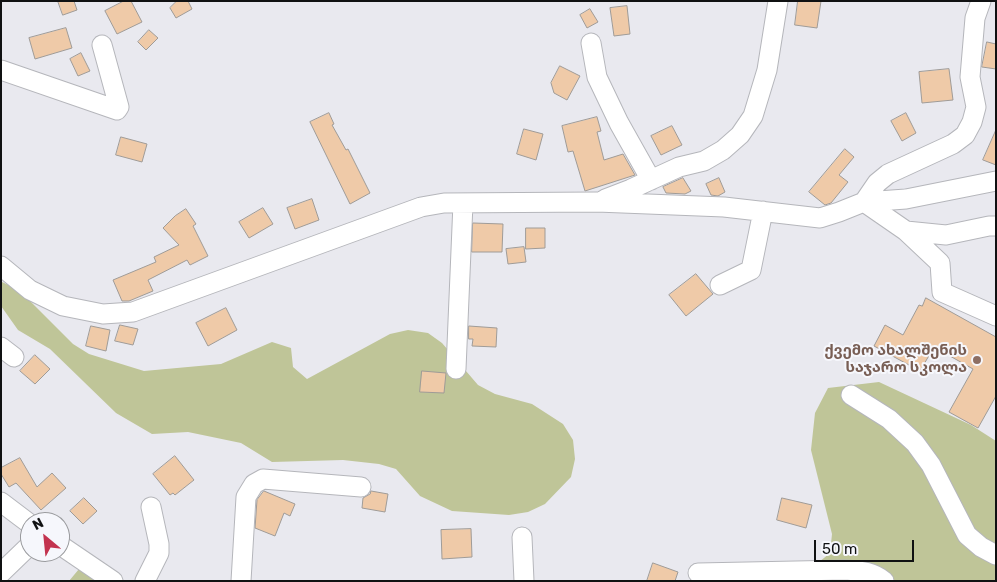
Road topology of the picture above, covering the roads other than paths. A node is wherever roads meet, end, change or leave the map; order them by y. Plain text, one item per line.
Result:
1 (778, 1) edge
2 (981, 1) edge
3 (591, 43) dead end
4 (102, 45) dead end
5 (1, 70) edge
6 (651, 180) junction
7 (996, 182) edge
8 (597, 202) junction
9 (864, 202) junction
10 (463, 203) junction
11 (762, 211) junction
12 (996, 226) edge
13 (906, 231) junction
14 (1, 266) edge
15 (720, 285) dead end
16 (996, 316) edge
17 (456, 369) dead end
18 (851, 395) dead end
19 (361, 487) dead end
20 (1, 502) edge
21 (151, 507) dead end
22 (20, 516) edge
23 (522, 537) dead end
24 (70, 552) edge
25 (20, 555) edge
26 (996, 555) edge
27 (1, 573) edge
28 (698, 573) dead end
29 (113, 581) edge
30 (145, 581) edge
31 (241, 581) edge
32 (524, 581) edge
33 (884, 581) edge

1 - 6 street
2 - 9 street
3 - 6 street
4 - 5 street
6 - 8 street
7 - 9 street
8 - 10 street
8 - 11 street
9 - 11 street
9 - 13 street
10 - 14 street
10 - 17 street
11 - 15 street
12 - 13 street
13 - 16 street
18 - 26 street
19 - 31 street
20 - 22 street
21 - 30 street
23 - 32 street
24 - 29 street
25 - 27 street
28 - 33 street

